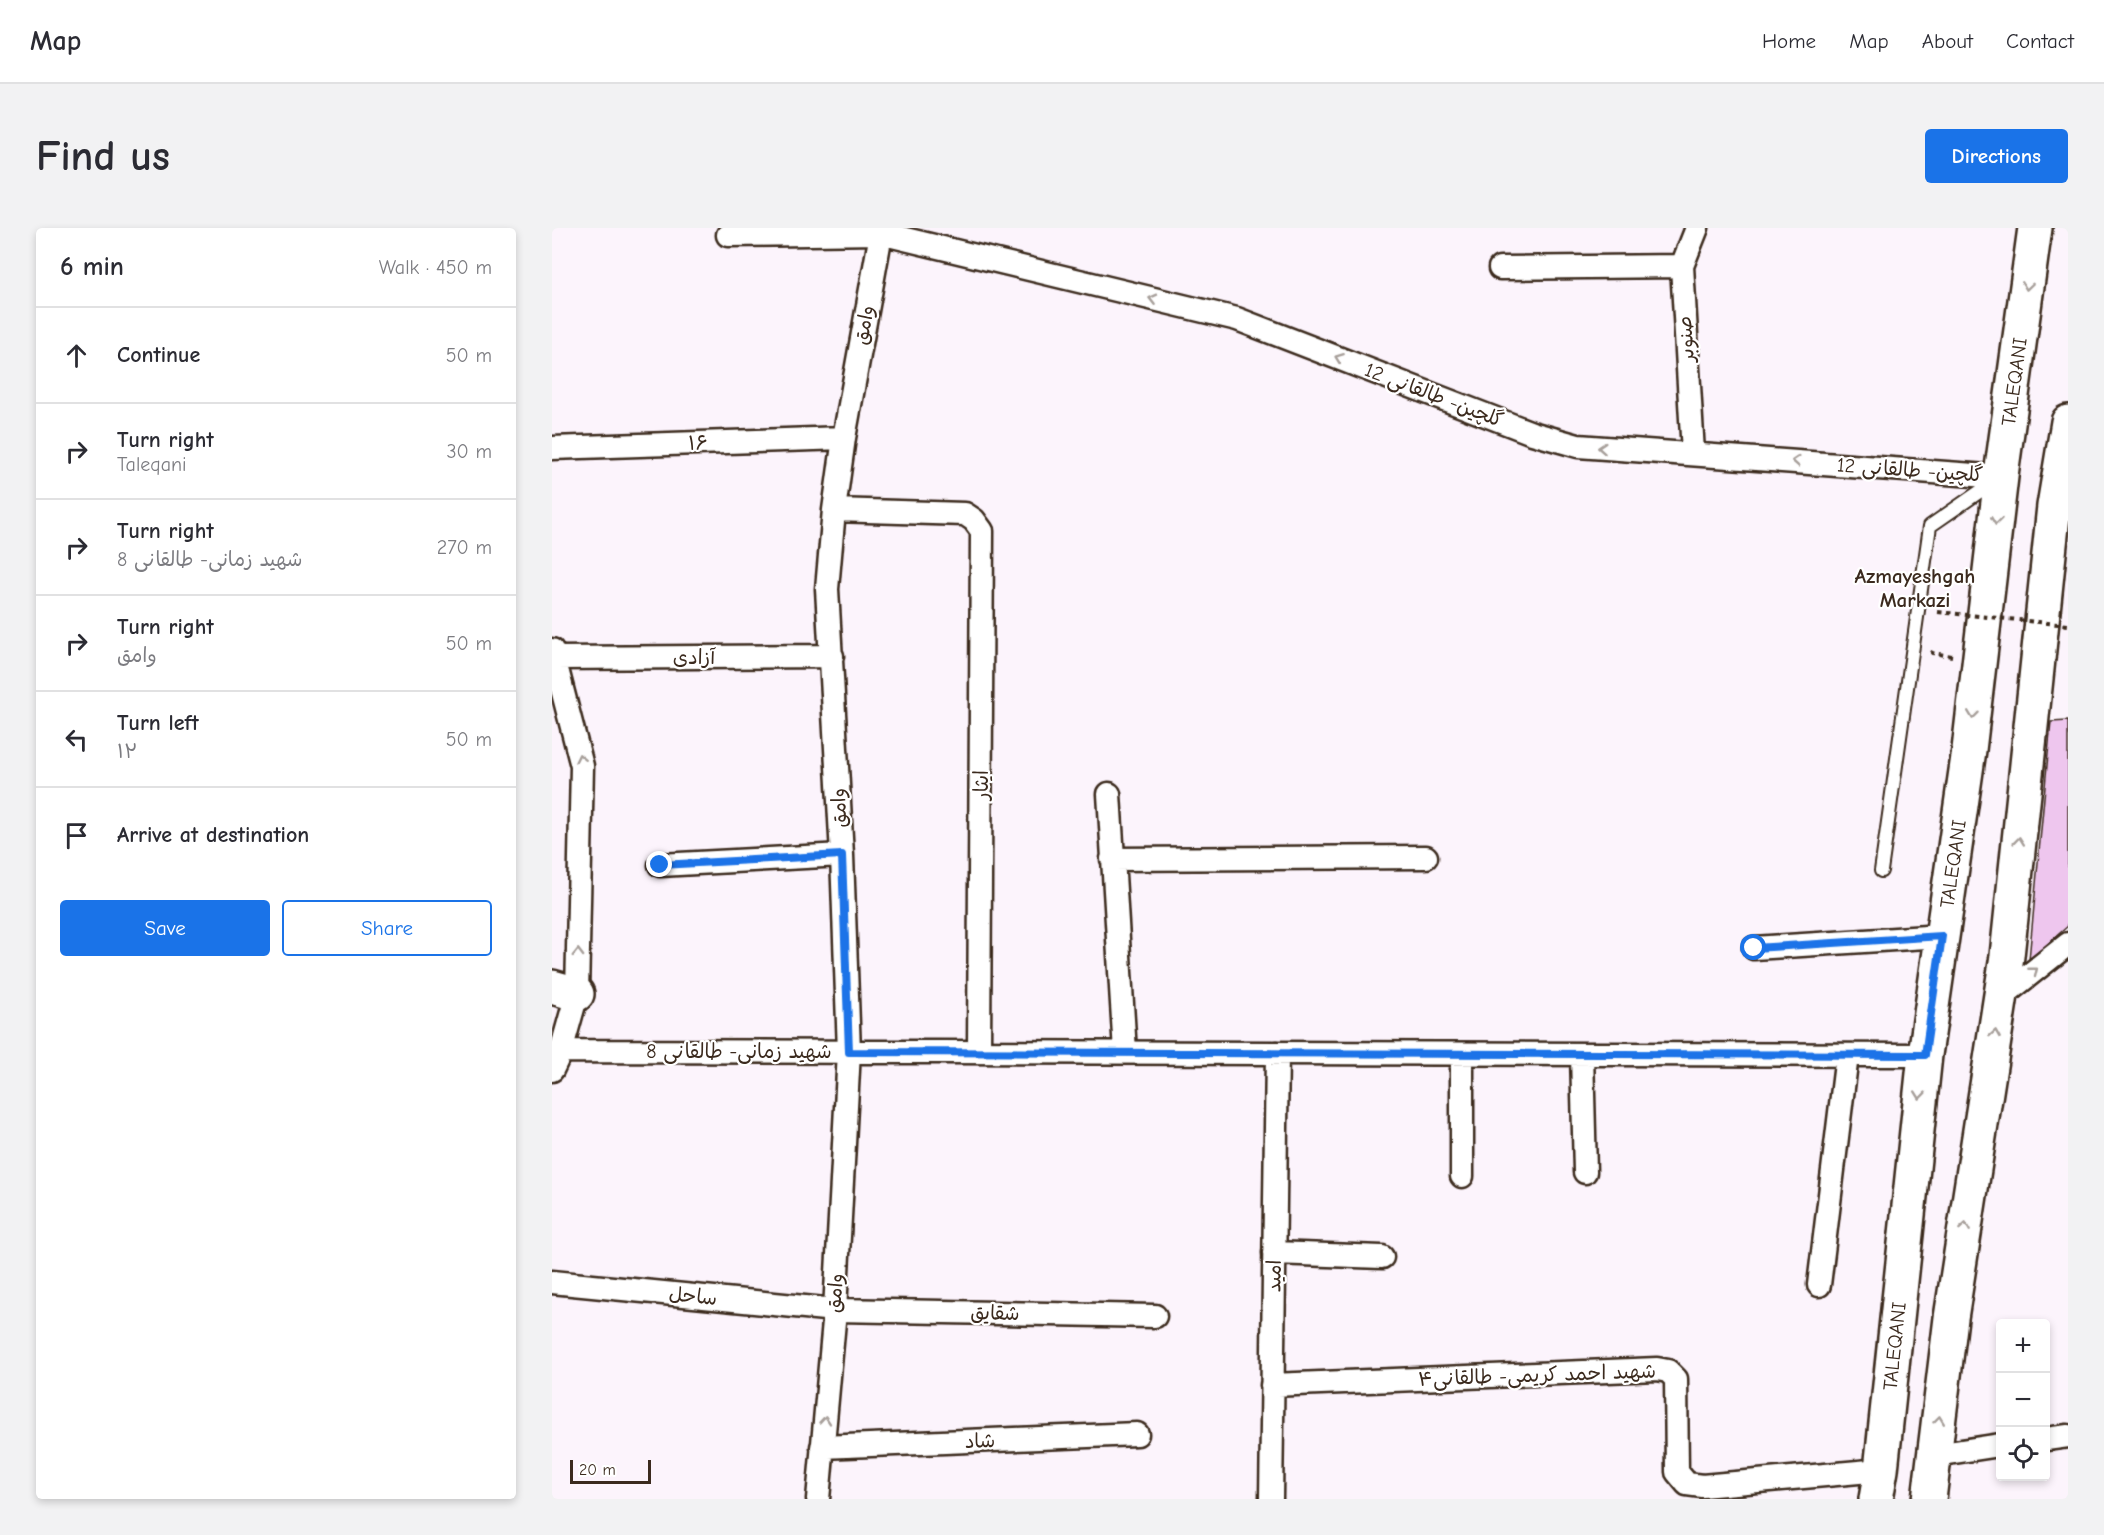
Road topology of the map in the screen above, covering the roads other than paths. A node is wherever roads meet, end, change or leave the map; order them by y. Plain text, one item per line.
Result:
1 (1697, 228) edge
2 (2035, 228) edge
3 (881, 231) edge
4 (728, 235) dead end
5 (1682, 266) junction
6 (1500, 268) dead end
7 (2068, 422) edge
8 (844, 438) junction
9 (552, 448) edge
10 (1693, 453) junction
11 (2001, 477) junction
12 (2061, 506) edge
13 (834, 510) junction
14 (554, 654) edge
15 (832, 656) junction
16 (1109, 794) dead end
17 (842, 855) junction
18 (1426, 857) dead end
19 (1112, 859) junction
20 (660, 865) dead end
21 (1881, 871) dead end
22 (1942, 936) junction
23 (2068, 944) edge
24 (1754, 948) dead end
25 (564, 991) edge
26 (2001, 998) junction
27 (849, 1052) junction
28 (979, 1052) junction
29 (1125, 1053) junction
30 (1277, 1053) junction
31 (1462, 1054) junction
32 (1582, 1054) junction
33 (1847, 1055) junction
34 (1925, 1055) junction
35 (556, 1061) edge
36 (1585, 1172) dead end
37 (1462, 1176) dead end
38 (1274, 1253) junction
39 (1382, 1257) dead end
40 (552, 1282) edge
41 (1819, 1285) dead end
42 (835, 1310) junction
43 (1155, 1316) dead end
44 (1272, 1385) junction
45 (1137, 1434) dead end
46 (2068, 1436) edge
47 (2050, 1438) edge
48 (1996, 1446) edge
49 (822, 1447) junction
50 (1935, 1455) junction
51 (1878, 1484) edge
52 (818, 1499) edge
53 (1271, 1499) edge
54 (1929, 1499) edge

1 - 5 street, صنوبر
2 -> 11 main road, TALEQANI
3 - 4 street, گلچین- طالقانی 12
3 - 8 street, وامق
10 -> 3 street, گلچین- طالقانی 12
5 - 6 street
5 - 10 street, صنوبر
7 - 12 main road
8 - 9 street, ۱۶
8 - 13 street, وامق
11 -> 10 street, گلچین- طالقانی 12
11 - 21 lane
11 -> 22 main road, TALEQANI
26 -> 12 main road
13 - 15 street, وامق
13 - 28 street, ایثار
14 - 15 street, آزادی
25 -> 14 street
15 - 17 street, وامق
16 - 19 street
17 - 20 street
17 - 27 street, وامق
18 - 19 street
19 - 29 street
22 - 24 street
22 - 34 main road, TALEQANI
26 -> 23 street
25 - 35 street
50 -> 26 main road
27 - 28 street, شهید زمانی- طالقانی 8
27 - 35 street, شهید زمانی- طالقانی 8
27 - 42 street, وامق
28 - 29 street, شهید زمانی- طالقانی 8
29 - 30 street, شهید زمانی- طالقانی 8
30 - 31 street, شهید زمانی- طالقانی 8
30 - 38 street, امید
31 - 32 street, شهید زمانی- طالقانی 8
31 - 37 street
32 - 33 street, شهید زمانی- طالقانی 8
32 - 36 street
33 - 34 street, شهید زمانی- طالقانی 8
33 - 41 street
34 -> 51 main road, TALEQANI
38 - 39 street
38 - 44 street, امید
40 - 42 street, ساحل
42 - 43 street, شقایق
49 -> 42 street, وامق
44 - 51 street, شهید احمد کریمی- طالقانی۴
44 - 53 street, امید
45 - 49 street, شاد
46 - 47 street
48 - 50 street
49 - 52 street, وامق
50 - 54 main road

